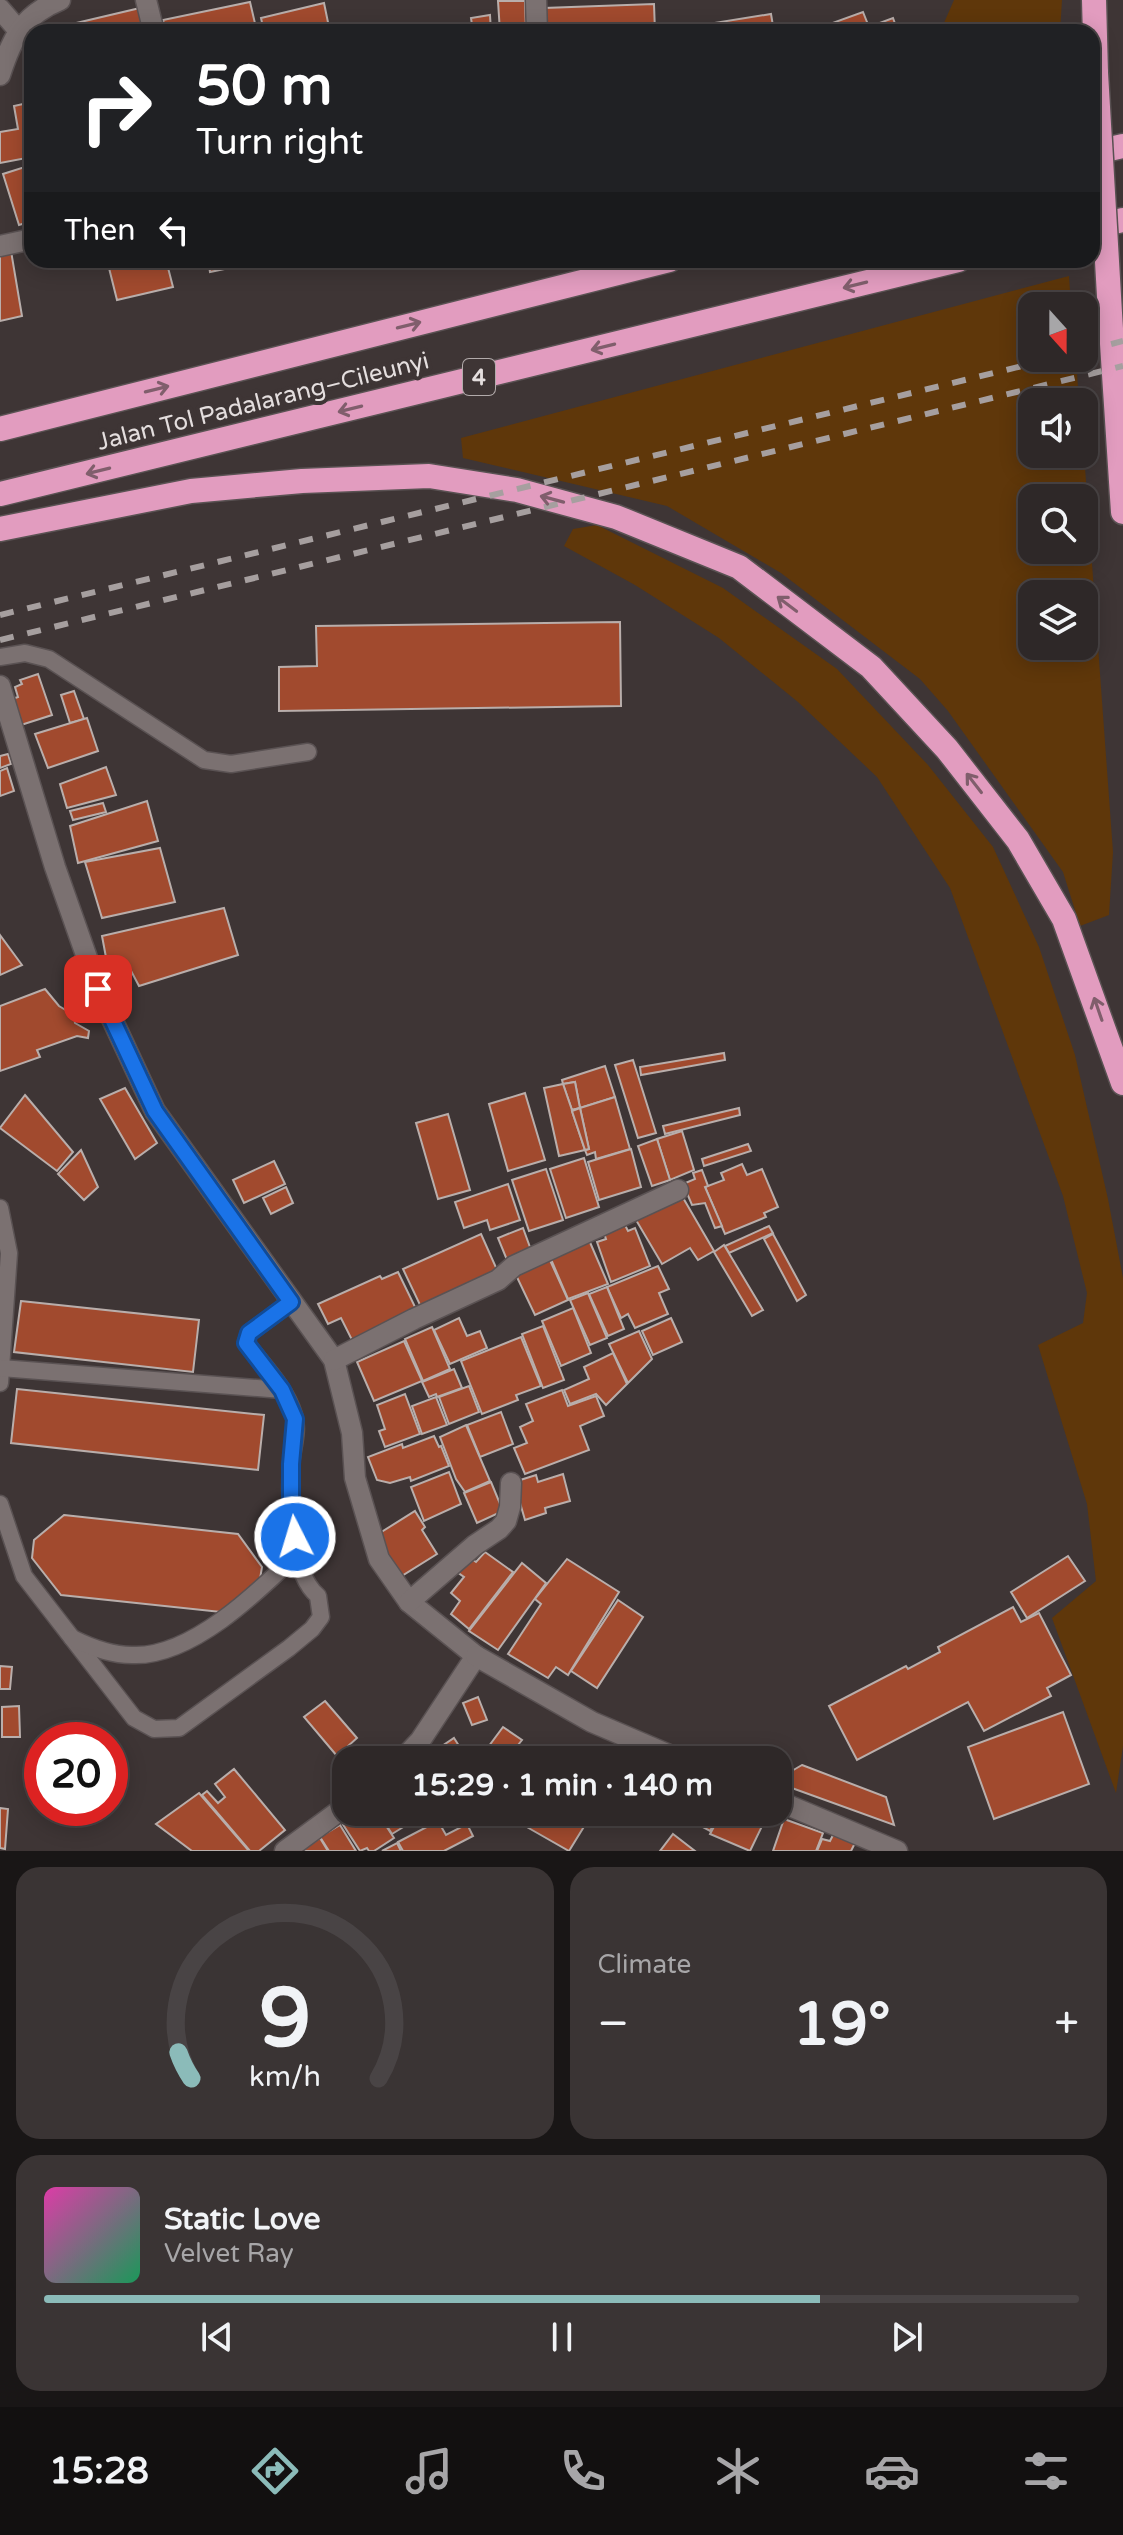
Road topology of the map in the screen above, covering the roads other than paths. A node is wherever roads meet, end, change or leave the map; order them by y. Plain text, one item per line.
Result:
1 (60, 0) edge
2 (146, 0) edge
3 (536, 0) edge
4 (1094, 0) edge
5 (0, 9) edge
6 (25, 24) edge
7 (152, 24) edge
8 (537, 24) edge
9 (1095, 24) edge
10 (24, 26) edge
11 (19, 31) junction
12 (0, 75) edge
13 (1100, 142) edge
14 (1123, 146) edge
15 (1100, 151) edge
16 (1123, 220) edge
17 (1100, 225) edge
18 (24, 241) edge
19 (0, 246) edge
20 (637, 268) edge
21 (925, 268) edge
22 (0, 429) edge
23 (0, 494) edge
24 (1123, 512) edge
25 (0, 529) edge
26 (0, 657) edge
27 (0, 686) edge
28 (308, 752) dead end
29 (1123, 1083) edge
30 (678, 1190) dead end
31 (0, 1208) edge
32 (291, 1302) junction
33 (334, 1360) junction
34 (1, 1368) edge
35 (0, 1383) edge
36 (282, 1390) junction
37 (511, 1483) dead end
38 (0, 1504) edge
39 (298, 1553) junction
40 (409, 1602) junction
41 (69, 1637) junction
42 (476, 1656) junction
43 (415, 1746) edge
44 (648, 1746) edge
45 (792, 1807) edge
46 (332, 1816) edge
47 (285, 1851) edge
48 (897, 1851) edge

1 - 6 street
2 - 7 street
3 - 8 street
4 - 9 highway, bridge
5 - 11 street
10 - 11 street
11 - 12 street
13 - 24 highway, bridge
14 - 15 highway
16 - 17 highway
18 - 19 street
22 -> 20 highway, Jalan Tol Padalarang–Cileunyi
21 -> 23 highway, Jalan Tol Padalarang–Cileunyi / 4
29 -> 25 highway
26 - 28 lane
27 - 32 street
30 - 33 street
31 - 34 lane
32 - 33 street
32 - 36 lane
33 - 40 street
34 - 35 lane
34 - 36 lane
36 - 39 lane
37 - 40 street
38 - 41 lane
39 - 41 lane
39 - 41 lane
40 - 42 street
42 - 43 street
42 - 44 street
45 - 48 street
46 - 47 street

